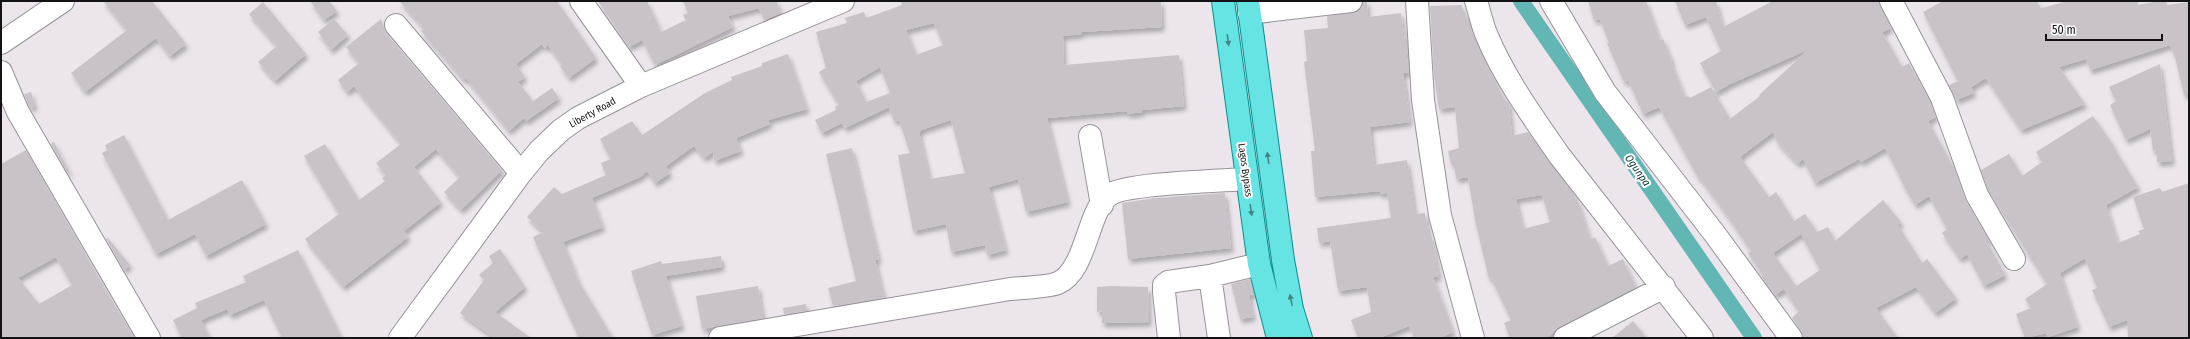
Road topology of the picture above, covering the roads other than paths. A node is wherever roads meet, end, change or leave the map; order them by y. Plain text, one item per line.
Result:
1 (63, 1) edge
2 (581, 1) edge
3 (844, 1) edge
4 (1223, 1) edge
5 (1351, 1) edge
6 (1417, 1) edge
7 (1476, 1) edge
8 (1551, 1) edge
9 (1891, 1) edge
10 (1248, 7) edge
11 (396, 25) dead end
12 (1, 43) edge
13 (1, 72) edge
14 (641, 86) junction
15 (1090, 136) dead end
16 (521, 173) junction
17 (1247, 179) junction
18 (1102, 205) junction
19 (2014, 259) dead end
20 (1259, 264) junction
21 (1210, 276) junction
22 (1664, 288) junction
23 (149, 338) edge
24 (400, 338) edge
25 (720, 338) edge
26 (1168, 338) edge
27 (1219, 338) edge
28 (1278, 338) edge
29 (1301, 338) edge
30 (1474, 338) edge
31 (1565, 338) edge
32 (1702, 338) edge
33 (1791, 338) edge

1 - 12 street
2 - 14 street
3 - 14 street, Liberty Road
4 -> 17 main road, Lagos Bypass
5 - 10 street
6 - 30 street
7 - 22 street
8 - 33 street
9 - 19 street
29 -> 10 main road
11 - 16 street
13 - 23 street
14 - 16 street, Liberty Road
15 - 18 street
16 - 24 street, Liberty Road
17 - 18 street
17 -> 20 main road, Lagos Bypass
18 - 25 street
20 - 21 street
20 - 28 main road, Lagos Bypass
21 - 26 street
21 - 27 street
22 - 31 street
22 - 32 street

